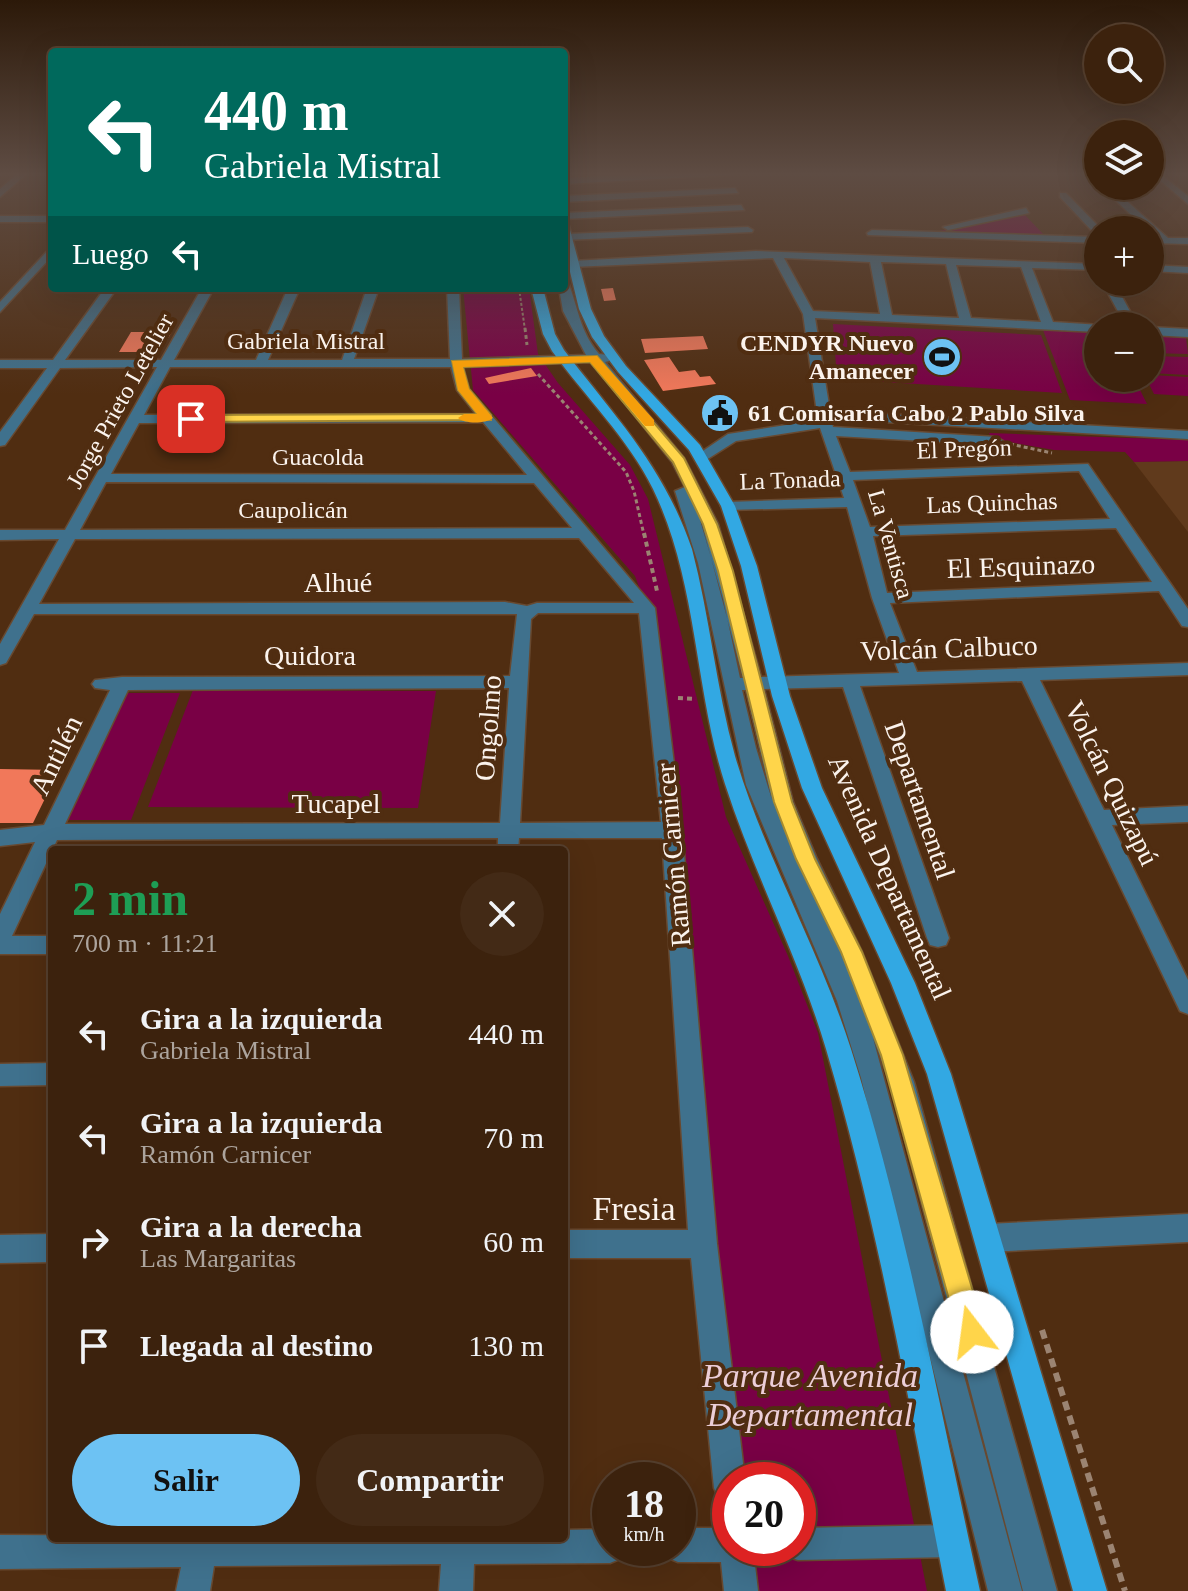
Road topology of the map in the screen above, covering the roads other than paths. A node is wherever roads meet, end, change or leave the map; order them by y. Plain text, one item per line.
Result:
1 (753, 246) edge
2 (48, 254) edge
3 (756, 254) junction
4 (777, 255) junction
5 (875, 259) junction
6 (950, 261) junction
7 (1025, 264) junction
8 (1084, 266) edge
9 (1164, 270) edge
10 (1186, 273) edge
11 (568, 274) edge
12 (108, 292) edge
13 (206, 292) edge
14 (292, 292) edge
15 (372, 292) edge
16 (453, 292) edge
17 (538, 292) edge
18 (554, 292) edge
19 (0, 309) edge
20 (809, 314) junction
21 (887, 318) junction
22 (966, 322) junction
23 (1049, 326) junction
24 (1084, 327) edge
25 (1164, 332) edge
26 (1188, 333) edge
27 (588, 359) junction
28 (347, 363) junction
29 (456, 363) junction
30 (0, 364) edge
31 (56, 364) junction
32 (164, 364) junction
33 (260, 364) junction
34 (487, 418) junction
35 (132, 419) junction
36 (827, 423) junction
37 (1188, 435) edge
38 (996, 441) road end
39 (0, 442) edge
40 (701, 457) junction
41 (846, 476) junction
42 (100, 478) junction
43 (537, 479) junction
44 (854, 502) junction
45 (728, 506) junction
46 (1121, 523) junction
47 (864, 532) junction
48 (586, 533) junction
49 (0, 535) edge
50 (71, 535) junction
51 (1164, 586) junction
52 (880, 598) junction
53 (647, 608) junction
54 (29, 609) junction
55 (528, 611) junction
56 (1188, 622) edge
57 (0, 659) edge
58 (1188, 669) edge
59 (1028, 674) junction
60 (910, 677) junction
61 (849, 679) junction
62 (519, 682) junction
63 (778, 682) junction
64 (111, 684) joint
65 (732, 685) junction
66 (1188, 814) edge
67 (1098, 818) junction
68 (672, 830) junction
69 (50, 832) junction
70 (0, 838) edge
71 (509, 840) edge
72 (0, 937) edge
73 (938, 938) dead end
74 (0, 945) edge
75 (48, 945) edge
76 (1181, 975) edge
77 (1188, 1004) edge
78 (48, 1074) edge
79 (0, 1075) edge
80 (1188, 1228) edge
81 (988, 1238) junction
82 (568, 1244) edge
83 (703, 1244) junction
84 (48, 1248) edge
85 (0, 1249) edge
86 (727, 1462) edge
87 (952, 1541) junction
88 (816, 1544) edge
89 (592, 1546) edge
90 (458, 1547) junction
91 (201, 1550) junction
92 (0, 1552) edge
93 (738, 1566) edge
94 (193, 1591) edge
95 (456, 1591) edge
96 (741, 1591) edge
97 (963, 1591) edge
98 (1005, 1591) edge
99 (1040, 1591) edge
100 (1090, 1591) edge

1 - 3 street
2 - 19 street
3 - 4 street
3 - 11 street
4 - 5 street
4 - 20 street, La Ventisca
5 - 6 street
5 - 21 street
6 - 7 street
6 - 22 street
7 - 8 street
7 - 23 street
9 - 10 street
11 - 27 street
12 - 31 street
13 - 32 street, Jorge Prieto Letelier
14 - 33 street
15 - 28 street
16 - 29 street
17 - 27 main road, Avenida Departamental
18 - 27 street
20 - 21 street
20 - 36 street, La Ventisca
21 - 22 street
22 - 23 street
23 - 24 street
25 - 26 street
27 - 29 street, Gabriela Mistral
27 - 40 main road, Avenida Departamental
27 - 65 main road, Avenida Departamental
27 - 65 street
28 - 29 street, Gabriela Mistral
28 - 33 street, Gabriela Mistral
29 - 34 street
30 - 31 street, Gabriela Mistral
31 - 32 street, Gabriela Mistral
31 - 39 street
32 - 33 street, Gabriela Mistral
32 - 35 street, Jorge Prieto Letelier
34 - 35 street
34 - 43 street
35 - 42 street, Jorge Prieto Letelier
36 - 37 street
36 - 38 street
36 - 40 street
36 - 41 street, La Ventisca
40 - 45 main road, Avenida Departamental
41 - 44 street, La Ventisca
41 - 46 street, El Pregón
42 - 43 street, Guacolda
42 - 50 street, Jorge Prieto Letelier
43 - 48 street
44 - 45 street, La Tonada
44 - 47 street, La Ventisca
45 - 63 main road, Avenida Departamental
46 - 47 street, Las Quinchas
46 - 51 street
47 - 52 street, La Ventisca
48 - 50 street, Caupolicán
48 - 53 street
49 - 50 street, Caupolicán
50 - 54 street, Jorge Prieto Letelier
51 - 52 street, El Esquinazo
51 - 56 street
52 - 60 street, La Ventisca
53 - 55 street, Alhué
53 - 68 street, Ramón Carnicer
54 - 55 street, Alhué
54 - 57 street, Jorge Prieto Letelier
55 - 62 street, Ongolmo
58 - 59 street, Volcán Calbuco
59 - 60 street, Volcán Calbuco
59 - 67 street, Volcán Quizapú
60 - 61 street, Volcán Calbuco
61 - 63 street, Volcán Calbuco
61 - 73 street, Departamental
62 - 64 street, Quidora
62 - 71 street, Ongolmo
63 - 65 street, Volcán Calbuco
63 - 81 main road, Avenida Departamental
64 - 69 street, Antilén
65 - 87 main road, Avenida Departamental
65 - 98 street
65 - 99 street
66 - 67 street
67 - 76 street, Volcán Quizapú
68 - 71 street, Tucapel
68 - 83 street, Ramón Carnicer
69 - 70 street, Tucapel
69 - 71 street, Tucapel
69 - 72 street, Antilén
74 - 75 street
76 - 77 street, Volcán Quizapú
78 - 79 street
80 - 81 street
81 - 100 main road, Avenida Departamental
82 - 83 street, Fresia
83 - 86 street, Ramón Carnicer
84 - 85 street
87 - 88 street
87 - 97 main road, Avenida Departamental
89 - 90 street
90 - 91 street
90 - 95 street
91 - 92 street
91 - 94 street
93 - 96 street

